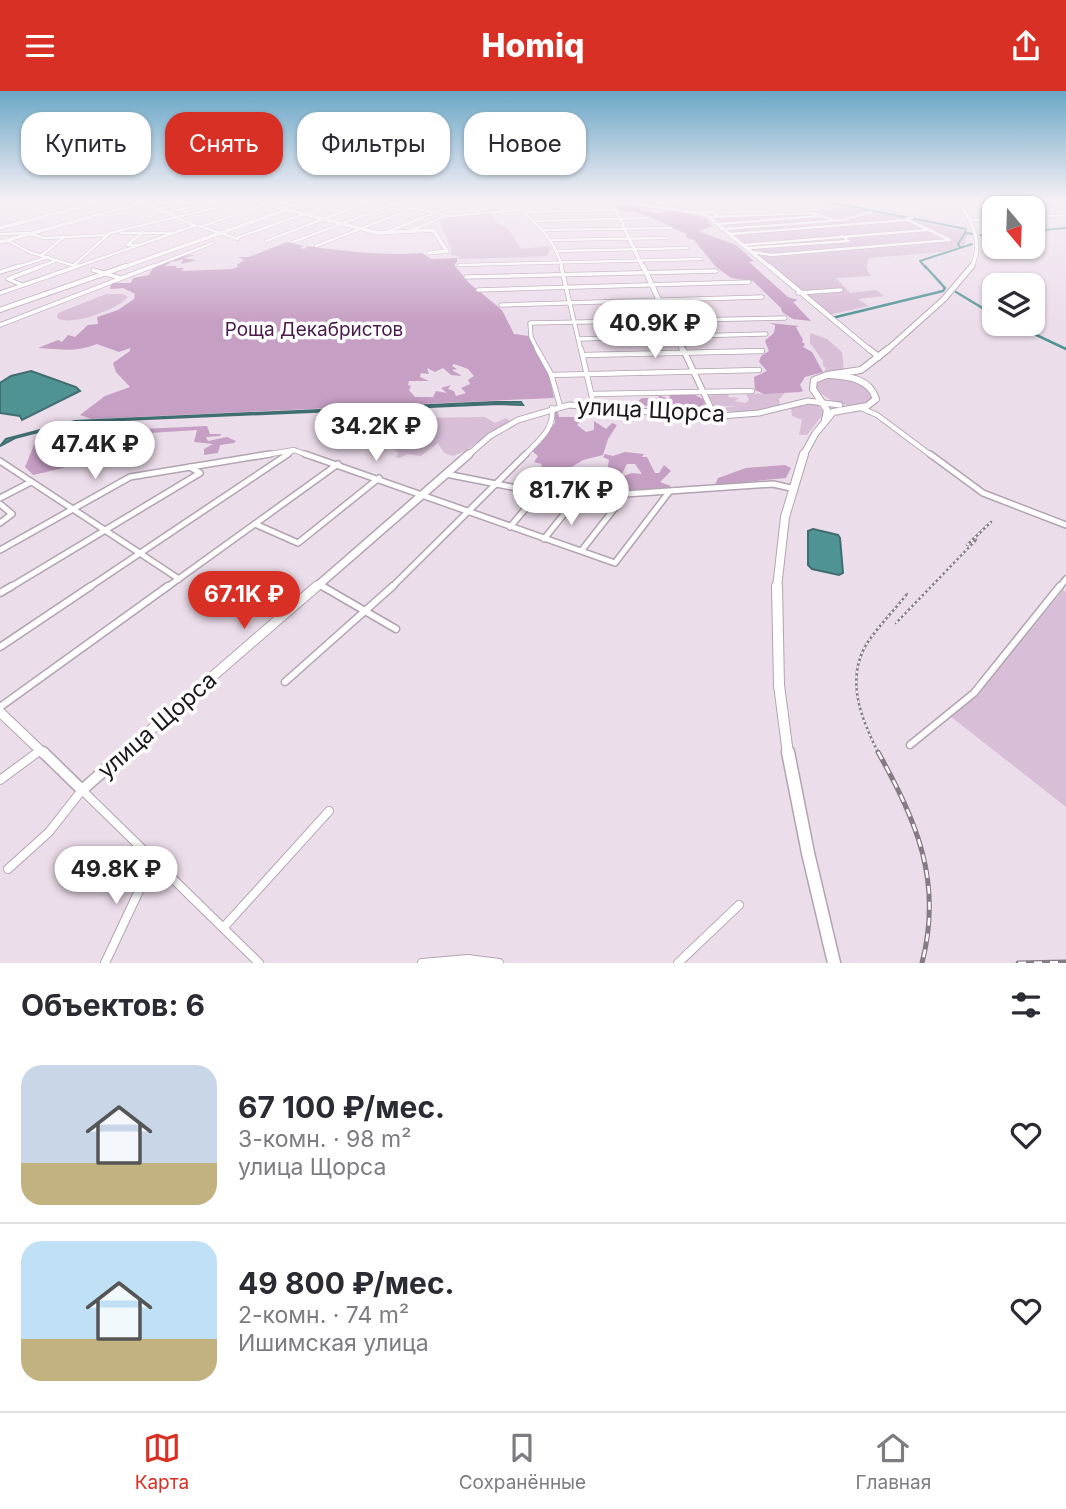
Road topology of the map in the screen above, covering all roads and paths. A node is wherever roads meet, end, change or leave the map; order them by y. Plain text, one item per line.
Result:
1 (0, 242) edge
2 (9, 242) joint
3 (58, 242) edge
4 (99, 242) edge
5 (131, 242) edge
6 (151, 242) edge
7 (193, 242) edge
8 (328, 242) edge
9 (442, 242) edge
10 (553, 242) edge
11 (632, 242) edge
12 (741, 242) edge
13 (798, 242) edge
14 (839, 242) edge
15 (930, 242) edge
16 (976, 242) edge
17 (213, 243) dead end
18 (144, 244) junction
19 (316, 246) dead end
20 (687, 248) dead end
21 (749, 248) junction
22 (635, 249) junction
23 (558, 251) junction
24 (429, 253) dead end
25 (42, 255) junction
26 (83, 256) junction
27 (48, 257) junction
28 (701, 259) dead end
29 (59, 260) junction
30 (641, 260) junction
31 (561, 262) junction
32 (459, 265) dead end
33 (78, 267) junction
34 (93, 271) dead end
35 (716, 271) dead end
36 (0, 272) edge
37 (647, 273) junction
38 (102, 274) junction
39 (565, 275) junction
40 (466, 277) dead end
41 (120, 278) junction
42 (8, 280) junction
43 (0, 282) edge
44 (750, 282) dead end
45 (23, 285) junction
46 (653, 285) junction
47 (568, 288) junction
48 (478, 290) dead end
49 (841, 290) dead end
50 (0, 293) edge
51 (798, 293) junction
52 (762, 297) dead end
53 (661, 300) junction
54 (571, 303) junction
55 (501, 305) dead end
56 (0, 310) edge
57 (785, 318) dead end
58 (671, 320) junction
59 (573, 321) junction
60 (0, 325) edge
61 (766, 334) dead end
62 (678, 336) junction
63 (579, 338) junction
64 (762, 351) dead end
65 (686, 352) junction
66 (584, 355) junction
67 (879, 357) junction
68 (868, 367) junction
69 (759, 370) dead end
70 (694, 371) junction
71 (588, 374) junction
72 (551, 375) junction
73 (830, 375) junction
74 (871, 388) junction
75 (814, 389) junction
76 (752, 391) dead end
77 (704, 392) junction
78 (592, 394) junction
79 (875, 401) junction
80 (822, 402) junction
81 (795, 404) junction
82 (840, 405) junction
83 (561, 406) junction
84 (594, 406) junction
85 (853, 407) junction
86 (552, 408) junction
87 (715, 417) junction
88 (825, 420) junction
89 (885, 421) junction
90 (294, 450) junction
91 (1, 461) edge
92 (338, 464) junction
93 (190, 467) junction
94 (446, 474) junction
95 (379, 478) junction
96 (31, 482) junction
97 (547, 483) dead end
98 (496, 485) junction
99 (791, 488) junction
100 (669, 492) junction
101 (538, 493) junction
102 (424, 494) junction
103 (625, 495) junction
104 (0, 498) edge
105 (578, 498) junction
106 (0, 504) edge
107 (72, 509) junction
108 (469, 514) junction
109 (0, 523) edge
110 (255, 524) junction
111 (1066, 525) edge
112 (510, 527) junction
113 (105, 530) junction
114 (544, 539) junction
115 (0, 550) edge
116 (582, 550) junction
117 (141, 553) junction
118 (179, 579) junction
119 (1066, 579) edge
120 (320, 585) junction
121 (0, 593) edge
122 (366, 611) junction
123 (396, 629) dead end
124 (0, 646) edge
125 (285, 683) dead end
126 (0, 709) edge
127 (910, 745) dead end
128 (40, 751) junction
129 (0, 780) edge
130 (82, 790) junction
131 (329, 811) dead end
132 (154, 859) junction
133 (8, 869) dead end
134 (739, 905) dead end
135 (224, 927) junction
136 (105, 963) edge
137 (259, 963) edge
138 (422, 963) edge
139 (499, 963) edge
140 (678, 963) edge
141 (834, 963) edge

1 - 2 street
2 - 25 street
3 - 25 street
4 - 26 street
5 - 18 street
6 - 18 street
7 - 38 street
8 - 19 street
9 - 24 street
10 - 23 street
11 - 22 street
12 - 21 street
13 - 21 street
14 - 21 street
15 - 21 street
16 - 67 main road
17 - 41 street
18 - 33 street
20 - 22 street
21 - 51 street
22 - 23 street
22 - 30 street
23 - 31 street
25 - 27 street
26 - 29 street
26 - 33 street
27 - 29 street
27 - 36 street
28 - 30 street
29 - 33 street
29 - 42 street
30 - 31 street
30 - 37 street
31 - 32 street
31 - 39 street
33 - 45 street
34 - 38 street
35 - 37 street
37 - 39 street
37 - 46 street
38 - 41 street
38 - 56 street
39 - 40 street
39 - 47 street
41 - 60 street
42 - 43 street
42 - 45 street
44 - 46 street
45 - 50 street
46 - 47 street
46 - 53 street
47 - 48 street
47 - 54 street
49 - 51 street
51 - 67 street
52 - 53 street
53 - 54 street
53 - 58 street
54 - 55 street
54 - 59 street
57 - 58 street
58 - 59 street
58 - 62 street
59 - 63 street
59 - 72 street
61 - 62 street
62 - 63 street
62 - 65 street
63 - 66 street
64 - 65 street
65 - 66 street
65 - 70 street
66 - 71 street
67 - 68 main road
68 - 73 main road
68 - 74 main road
69 - 70 street
70 - 71 street
70 - 77 street
71 - 72 street
71 - 78 street
72 - 83 street
73 - 74 main road
73 - 75 main road
74 - 79 main road
75 - 80 main road
75 - 81 street
75 - 82 main road
76 - 77 street
77 - 78 street
77 - 87 street
78 - 84 street
79 - 85 main road
79 - 89 street
80 - 81 street, улица Щорса
80 - 82 street, улица Щорса
80 - 88 main road
81 - 87 street, улица Щорса
82 - 85 main road
83 - 84 street, улица Щорса
83 - 86 street, улица Щорса
84 - 87 street, улица Щорса
85 - 88 main road
85 - 89 street
86 - 94 street, улица Щорса
86 - 98 street
88 - 99 main road
89 - 111 street
90 - 92 street
90 - 93 street
90 - 117 street
91 - 96 street
92 - 95 street
92 - 110 street
93 - 107 street
93 - 113 street
94 - 98 street
94 - 102 street, улица Щорса
95 - 102 street
95 - 110 street
96 - 104 street
96 - 107 street
97 - 101 street
98 - 101 street
98 - 108 street
99 - 100 street
99 - 141 main road
100 - 103 street
100 - 116 street
101 - 105 street
101 - 112 street
102 - 108 street
102 - 120 street, улица Щорса
103 - 105 street
103 - 116 street
105 - 114 street
106 - 109 street
107 - 113 street
107 - 115 street
108 - 112 street
108 - 122 street
110 - 118 street
112 - 114 street
113 - 117 street
113 - 121 street
114 - 116 street
117 - 118 street
117 - 124 street
118 - 126 street
119 - 127 street
120 - 122 street
120 - 130 street, улица Щорса
122 - 123 street
122 - 125 street
126 - 128 street
128 - 129 street
128 - 130 street
130 - 132 street
130 - 133 street, улица Щорса
131 - 135 street
132 - 135 street
132 - 136 street
134 - 140 street
135 - 137 street
138 - 139 street

